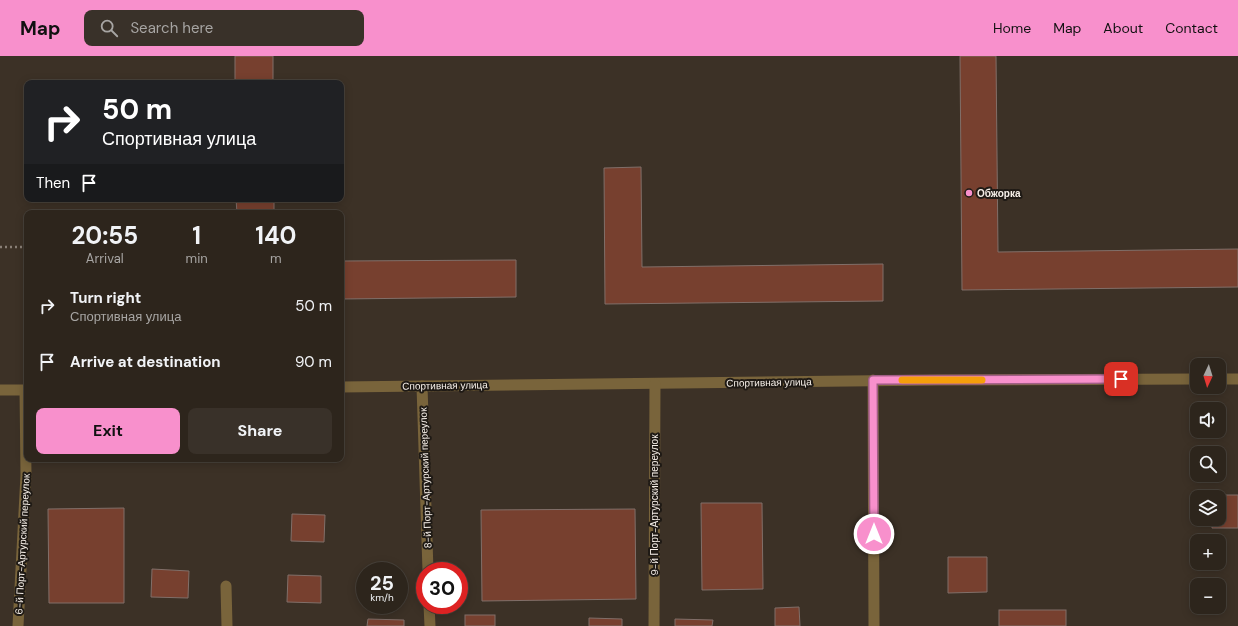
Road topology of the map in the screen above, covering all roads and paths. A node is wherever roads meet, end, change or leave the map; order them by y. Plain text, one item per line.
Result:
1 (0, 247) edge
2 (24, 247) edge
3 (1190, 379) edge
4 (1226, 379) edge
5 (1238, 379) edge
6 (873, 380) junction
7 (655, 384) junction
8 (344, 386) edge
9 (422, 386) junction
10 (0, 390) edge
11 (24, 390) edge
12 (26, 462) edge
13 (428, 562) edge
14 (226, 586) dead end
15 (429, 614) edge
16 (18, 626) edge
17 (227, 626) edge
18 (430, 626) edge
19 (654, 626) edge
20 (874, 626) edge

1 - 2 path
3 - 6 street, Спортивная улица
4 - 5 street
6 - 7 street, Спортивная улица
6 - 20 street
7 - 9 street, Спортивная улица
7 - 19 street, 9-й Порт-Артурский переулок
8 - 9 street, Спортивная улица
9 - 13 street, 8-й Порт-Артурский переулок
10 - 11 street
12 - 16 street, 6-й Порт-Артурский переулок
14 - 17 street
15 - 18 street

